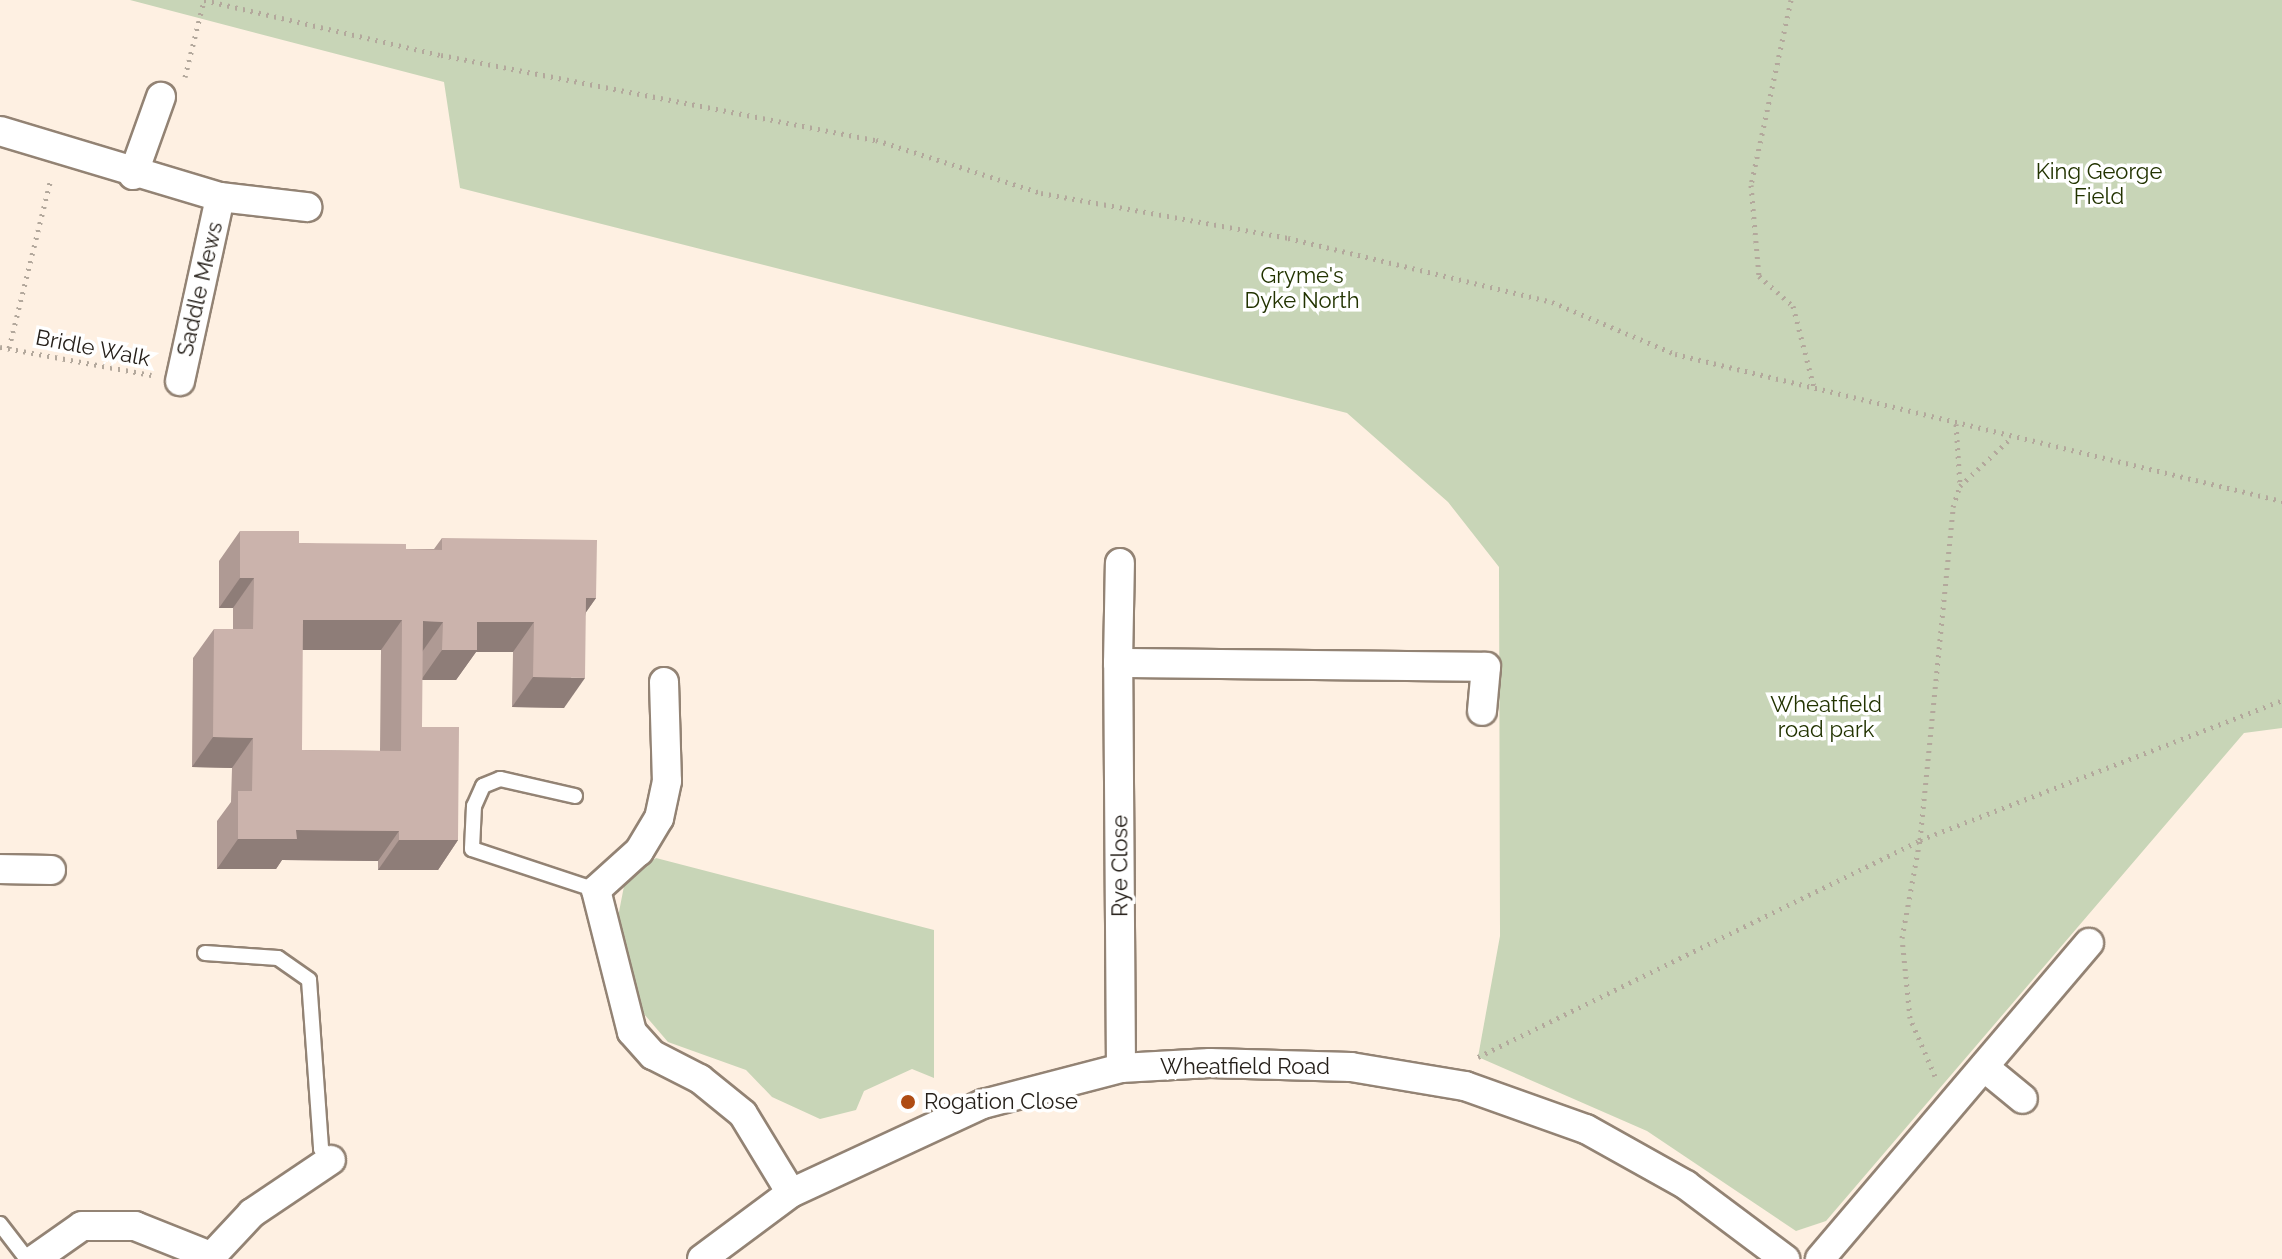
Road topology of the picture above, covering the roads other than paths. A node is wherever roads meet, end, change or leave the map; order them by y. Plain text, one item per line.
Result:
1 (161, 97) road end
2 (0, 131) edge
3 (133, 175) junction
4 (220, 197) junction
5 (307, 207) dead end
6 (180, 381) road end
7 (1120, 563) dead end
8 (1118, 663) junction
9 (664, 682) dead end
10 (1482, 711) dead end
11 (575, 796) dead end
12 (0, 869) edge
13 (51, 870) dead end
14 (596, 890) junction
15 (2089, 943) dead end
16 (205, 953) dead end
17 (1984, 1067) junction
18 (1121, 1068) junction
19 (2023, 1099) dead end
20 (331, 1160) joint
21 (791, 1193) junction
22 (0, 1224) edge
23 (209, 1257) edge
24 (27, 1259) edge
25 (35, 1259) edge
26 (702, 1259) edge
27 (1785, 1259) edge
28 (1820, 1259) edge

1 - 3 street
2 - 3 street
3 - 4 street
4 - 5 street
4 - 6 street, Saddle Mews
7 - 8 street, Rye Close
8 - 10 street
8 - 18 street, Rye Close
9 - 14 street
11 - 14 lane
12 - 13 street
14 - 21 street
15 - 17 street
16 - 20 lane
17 - 19 street
17 - 28 street
18 - 21 street, Wheatfield Road
18 - 27 street, Wheatfield Road
20 - 23 street
21 - 26 street, Wheatfield Road
22 - 24 lane
23 - 25 street

